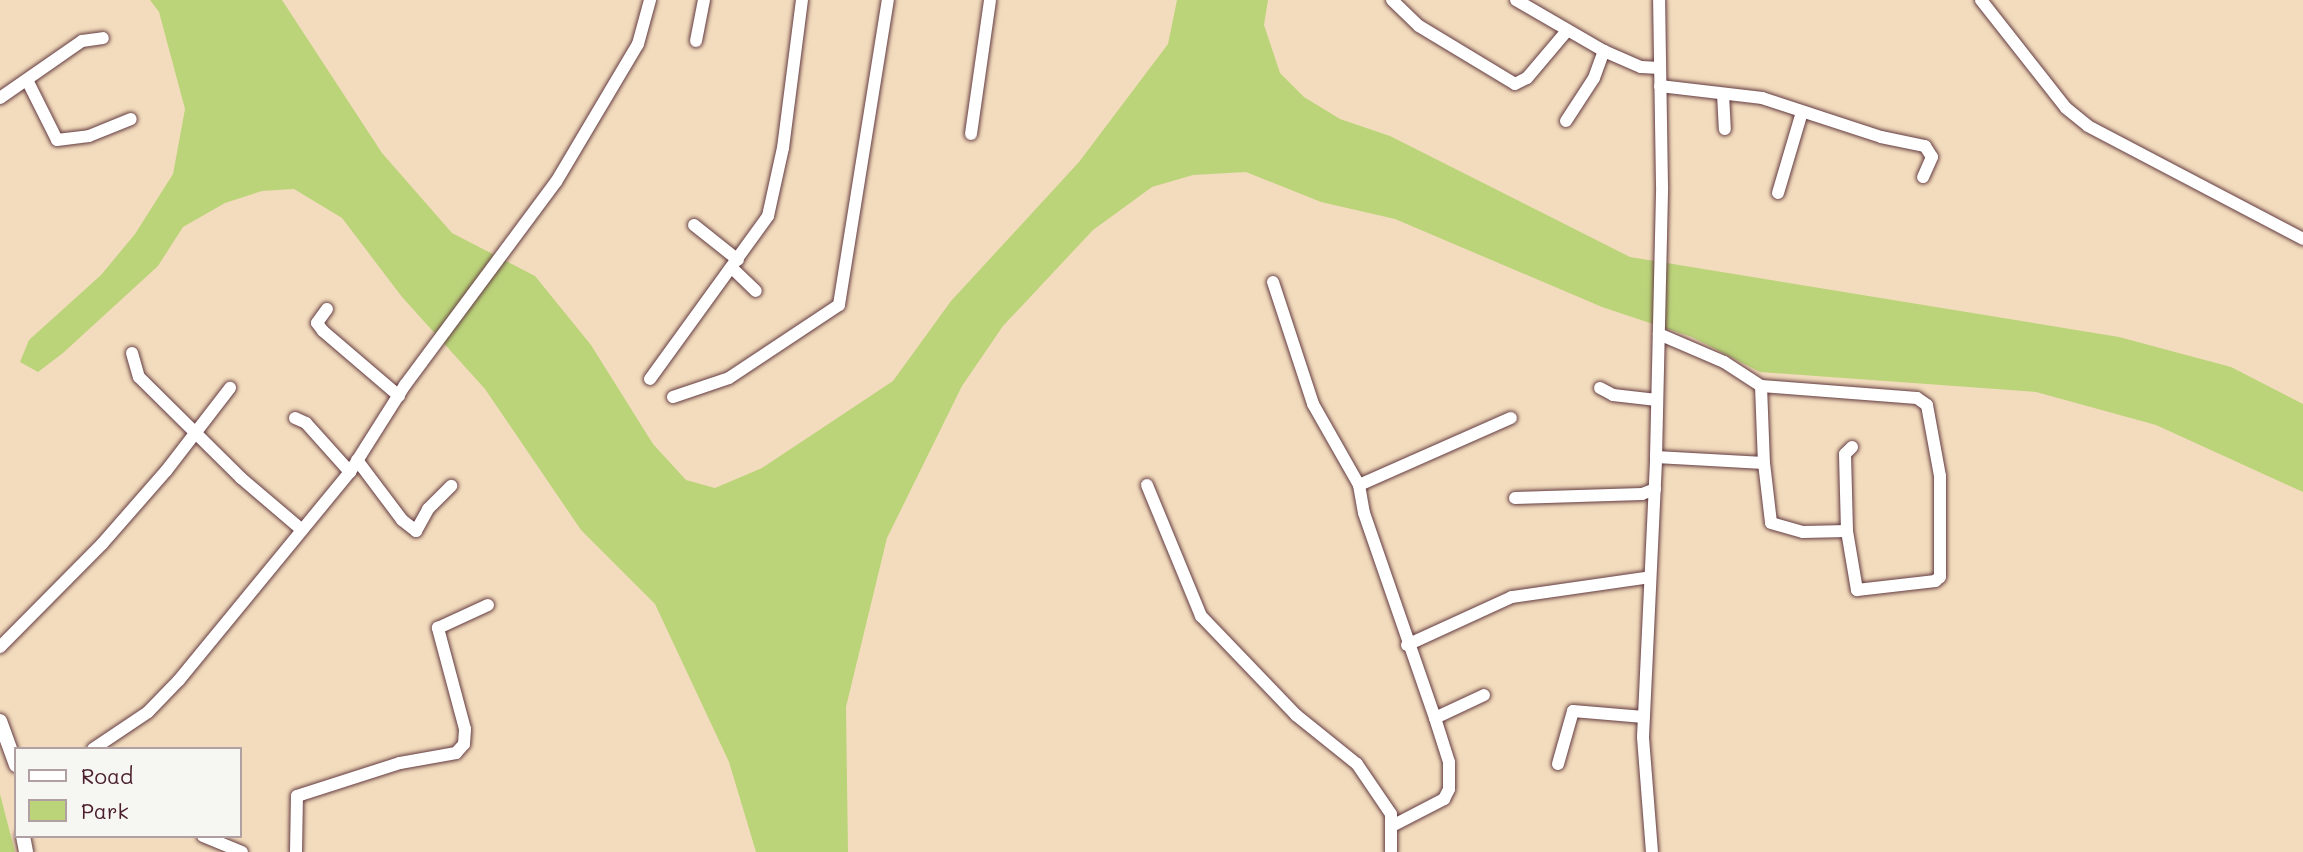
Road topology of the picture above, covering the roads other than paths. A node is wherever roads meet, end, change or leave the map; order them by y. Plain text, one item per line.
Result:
1 (650, 0) edge
2 (704, 0) edge
3 (802, 0) edge
4 (888, 0) edge
5 (990, 0) edge
6 (1392, 0) edge
7 (1516, 0) edge
8 (1659, 0) edge
9 (1981, 0) edge
10 (1566, 32) junction
11 (103, 38) dead end
12 (696, 41) dead end
13 (1604, 51) junction
14 (1660, 68) junction
15 (26, 79) junction
16 (1660, 86) junction
17 (1723, 94) junction
18 (0, 97) edge
19 (1802, 112) junction
20 (131, 119) dead end
21 (1566, 121) dead end
22 (1725, 129) dead end
23 (971, 134) dead end
24 (1923, 177) dead end
25 (1778, 193) dead end
26 (694, 225) dead end
27 (2303, 239) edge
28 (735, 264) junction
29 (1273, 282) dead end
30 (756, 291) dead end
31 (327, 309) dead end
32 (1659, 334) junction
33 (132, 353) dead end
34 (650, 379) dead end
35 (1761, 386) junction
36 (230, 387) dead end
37 (1600, 388) dead end
38 (399, 396) junction
39 (673, 397) dead end
40 (1657, 400) junction
41 (295, 418) dead end
42 (1511, 418) dead end
43 (195, 431) junction
44 (1852, 447) dead end
45 (1656, 457) junction
46 (357, 460) junction
47 (1764, 463) junction
48 (350, 472) junction
49 (1147, 485) dead end
50 (1359, 485) junction
51 (451, 486) dead end
52 (1655, 489) junction
53 (1515, 498) dead end
54 (302, 530) junction
55 (1847, 531) junction
56 (1650, 577) junction
57 (488, 605) dead end
58 (1407, 645) junction
59 (0, 647) edge
60 (1484, 695) dead end
61 (1644, 717) junction
62 (1435, 718) junction
63 (0, 721) edge
64 (96, 747) edge
65 (14, 760) edge
66 (1558, 764) dead end
67 (1392, 826) junction
68 (216, 847) edge
69 (242, 852) edge
70 (296, 852) edge
71 (1391, 852) edge
72 (1652, 852) edge

1 - 38 street
2 - 12 street
3 - 28 street
4 - 39 street
5 - 23 street
6 - 10 street
7 - 10 street
8 - 14 street
9 - 27 street
10 - 13 street
11 - 15 street
13 - 14 street
13 - 21 street
14 - 16 street
15 - 18 street
15 - 20 street
16 - 17 street
16 - 32 street
17 - 19 street
17 - 22 street
19 - 24 street
19 - 25 street
26 - 28 street
28 - 30 street
28 - 34 street
29 - 50 street
31 - 38 street
32 - 35 street
32 - 40 street
33 - 43 street
35 - 47 street
35 - 55 street
36 - 43 street
37 - 40 street
38 - 46 street
40 - 45 street
41 - 48 street
42 - 50 street
43 - 54 street
43 - 59 street
44 - 55 street
45 - 47 street
45 - 52 street
46 - 48 street
46 - 51 street
47 - 55 street
48 - 54 street
49 - 67 street
50 - 58 street
52 - 53 street
52 - 56 street
54 - 64 street
56 - 58 street
56 - 61 street
57 - 70 street
58 - 62 street
60 - 62 street
61 - 66 street
61 - 72 street
62 - 67 street
63 - 65 street
67 - 71 street
68 - 69 street

